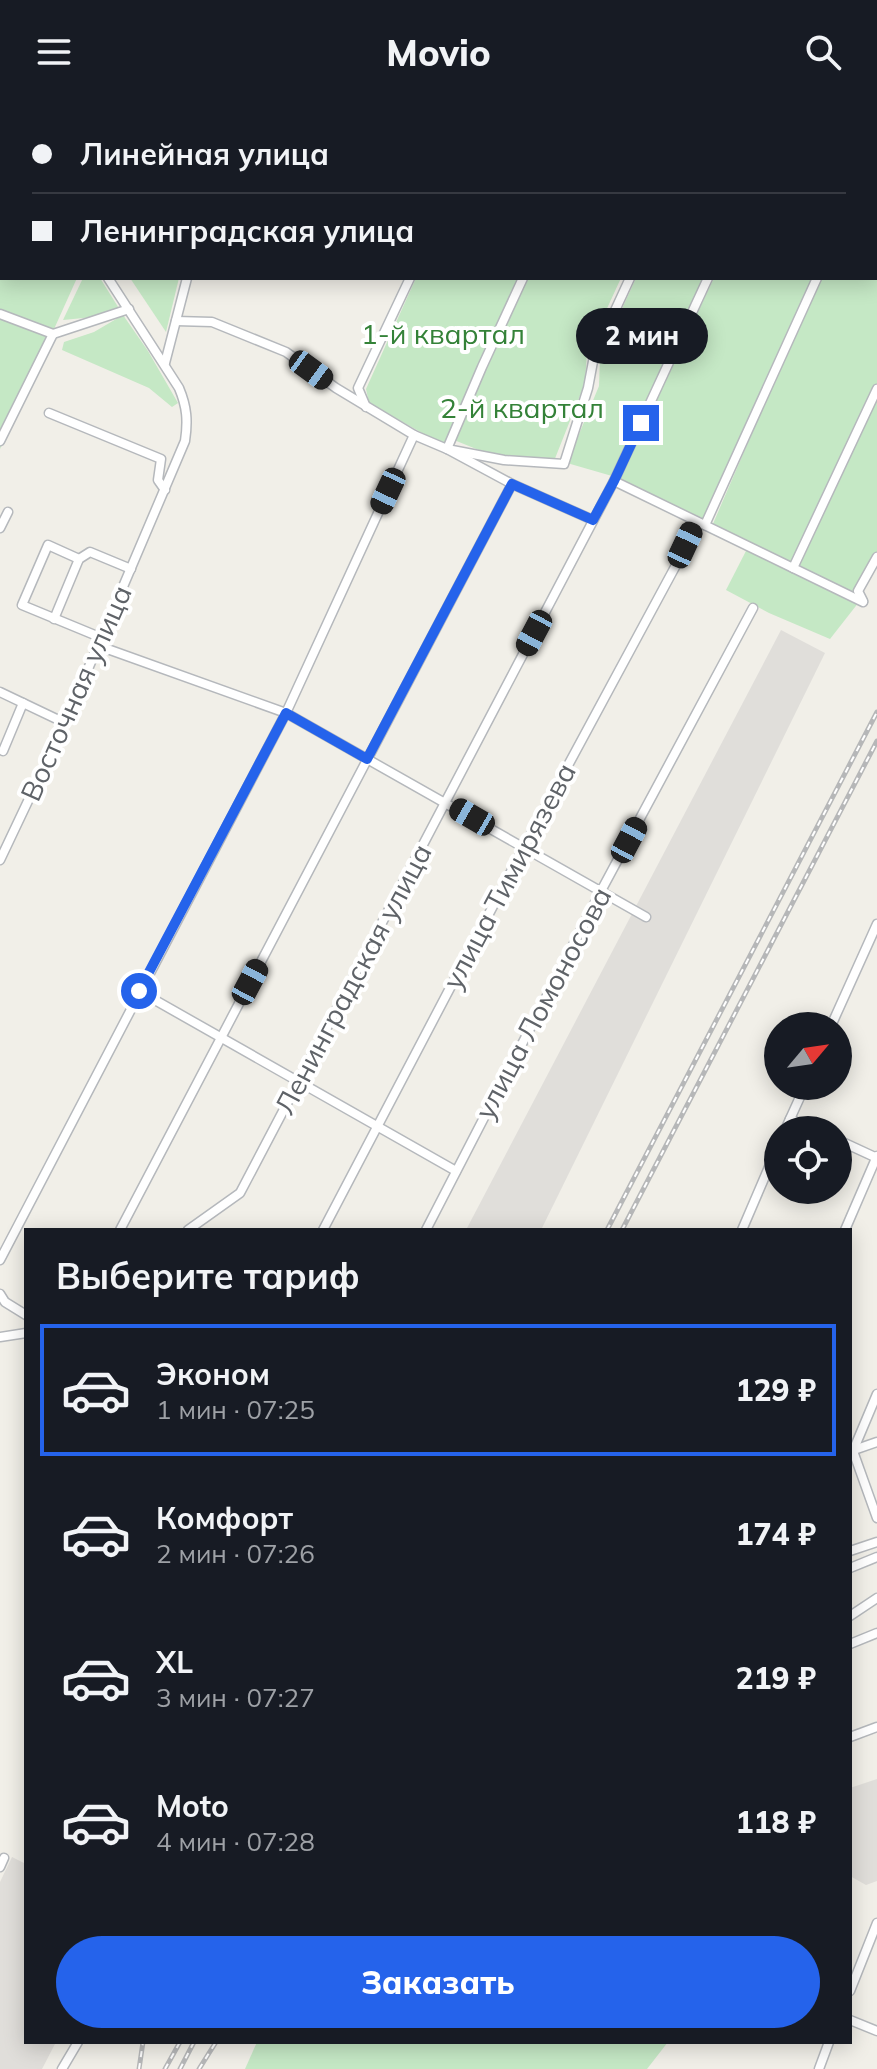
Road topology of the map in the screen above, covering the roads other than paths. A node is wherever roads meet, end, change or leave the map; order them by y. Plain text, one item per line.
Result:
1 (109, 280) edge
2 (186, 280) edge
3 (409, 280) edge
4 (522, 280) edge
5 (629, 280) edge
6 (707, 280) edge
7 (816, 280) edge
8 (129, 309) junction
9 (0, 314) edge
10 (176, 321) junction
11 (53, 334) junction
12 (165, 363) junction
13 (877, 389) edge
14 (366, 407) junction
15 (49, 413) dead end
16 (3, 428) edge
17 (414, 435) junction
18 (0, 441) edge
19 (447, 449) junction
20 (614, 481) junction
21 (512, 484) junction
22 (165, 490) junction
23 (8, 512) dead end
24 (593, 520) junction
25 (701, 524) junction
26 (0, 528) edge
27 (877, 557) edge
28 (79, 559) junction
29 (793, 568) junction
30 (131, 569) junction
31 (753, 608) dead end
32 (54, 619) junction
33 (101, 642) junction
34 (0, 692) edge
35 (23, 703) junction
36 (286, 713) junction
37 (65, 723) junction
38 (3, 751) dead end
39 (367, 759) junction
40 (445, 802) junction
41 (524, 847) junction
42 (0, 860) edge
43 (601, 891) junction
44 (646, 917) dead end
45 (877, 924) edge
46 (139, 991) junction
47 (837, 1012) edge
48 (221, 1038) junction
49 (299, 1081) junction
50 (377, 1126) junction
51 (852, 1146) edge
52 (877, 1157) edge
53 (456, 1171) junction
54 (764, 1179) edge
55 (121, 1228) edge
56 (191, 1228) edge
57 (324, 1228) edge
58 (427, 1228) edge
59 (743, 1228) edge
60 (846, 1228) edge
61 (0, 1260) edge
62 (2, 1298) edge
63 (24, 1314) edge
64 (24, 1333) edge
65 (0, 1337) edge
66 (877, 1394) edge
67 (877, 1442) edge
68 (852, 1451) edge
69 (877, 1518) edge
70 (877, 1542) edge
71 (852, 1550) edge
72 (877, 1557) edge
73 (852, 1567) edge
74 (877, 1598) edge
75 (852, 1615) edge
76 (877, 1633) edge
77 (852, 1643) edge
78 (877, 1727) edge
79 (852, 1736) edge
80 (877, 1923) edge
81 (852, 1986) edge
82 (852, 2021) edge
83 (877, 2031) edge
84 (77, 2044) edge
85 (828, 2044) edge
86 (62, 2069) edge
87 (819, 2069) edge

1 - 8 street, Восточная улица
2 - 10 street
3 - 14 street
4 - 19 street
5 - 19 street
6 - 20 street, Ленинградская улица
7 - 25 street, улица Тимирязева
8 - 11 street
8 - 12 street, Восточная улица
9 - 11 street
10 - 12 street
10 - 14 street
11 - 16 street
12 - 22 street, Восточная улица
13 - 29 street
14 - 17 street
15 - 22 street
16 - 18 street
17 - 19 street
17 - 36 street
19 - 21 street
20 - 24 street, Ленинградская улица
20 - 25 street
21 - 24 street
21 - 39 street
22 - 30 street, Восточная улица
23 - 26 street
24 - 40 street, Ленинградская улица
25 - 29 street
25 - 41 street, улица Тимирязева
27 - 29 street
28 - 30 street
28 - 32 street
28 - 32 street
30 - 33 street, Восточная улица
31 - 43 street, улица Ломоносова
32 - 33 street
33 - 36 street
33 - 37 street, Восточная улица
34 - 35 street
35 - 37 street
35 - 38 street
36 - 39 street
36 - 46 street
37 - 42 street, Восточная улица
39 - 40 street
39 - 48 street
40 - 41 street
40 - 49 street, Ленинградская улица
41 - 43 street
41 - 50 street, улица Тимирязева
43 - 44 street
43 - 53 street, улица Ломоносова
45 - 47 street
46 - 48 street
46 - 61 street
48 - 49 street
48 - 55 street
49 - 50 street
49 - 56 street, Ленинградская улица
50 - 53 street
50 - 57 street, улица Тимирязева
51 - 52 street
52 - 60 street
53 - 58 street, улица Ломоносова
54 - 59 street
62 - 63 street
64 - 65 street
66 - 68 street
67 - 68 street
68 - 69 street
70 - 71 street
72 - 73 street
74 - 75 street
76 - 77 street
78 - 79 street
80 - 81 street
82 - 83 street
84 - 86 street
85 - 87 street

